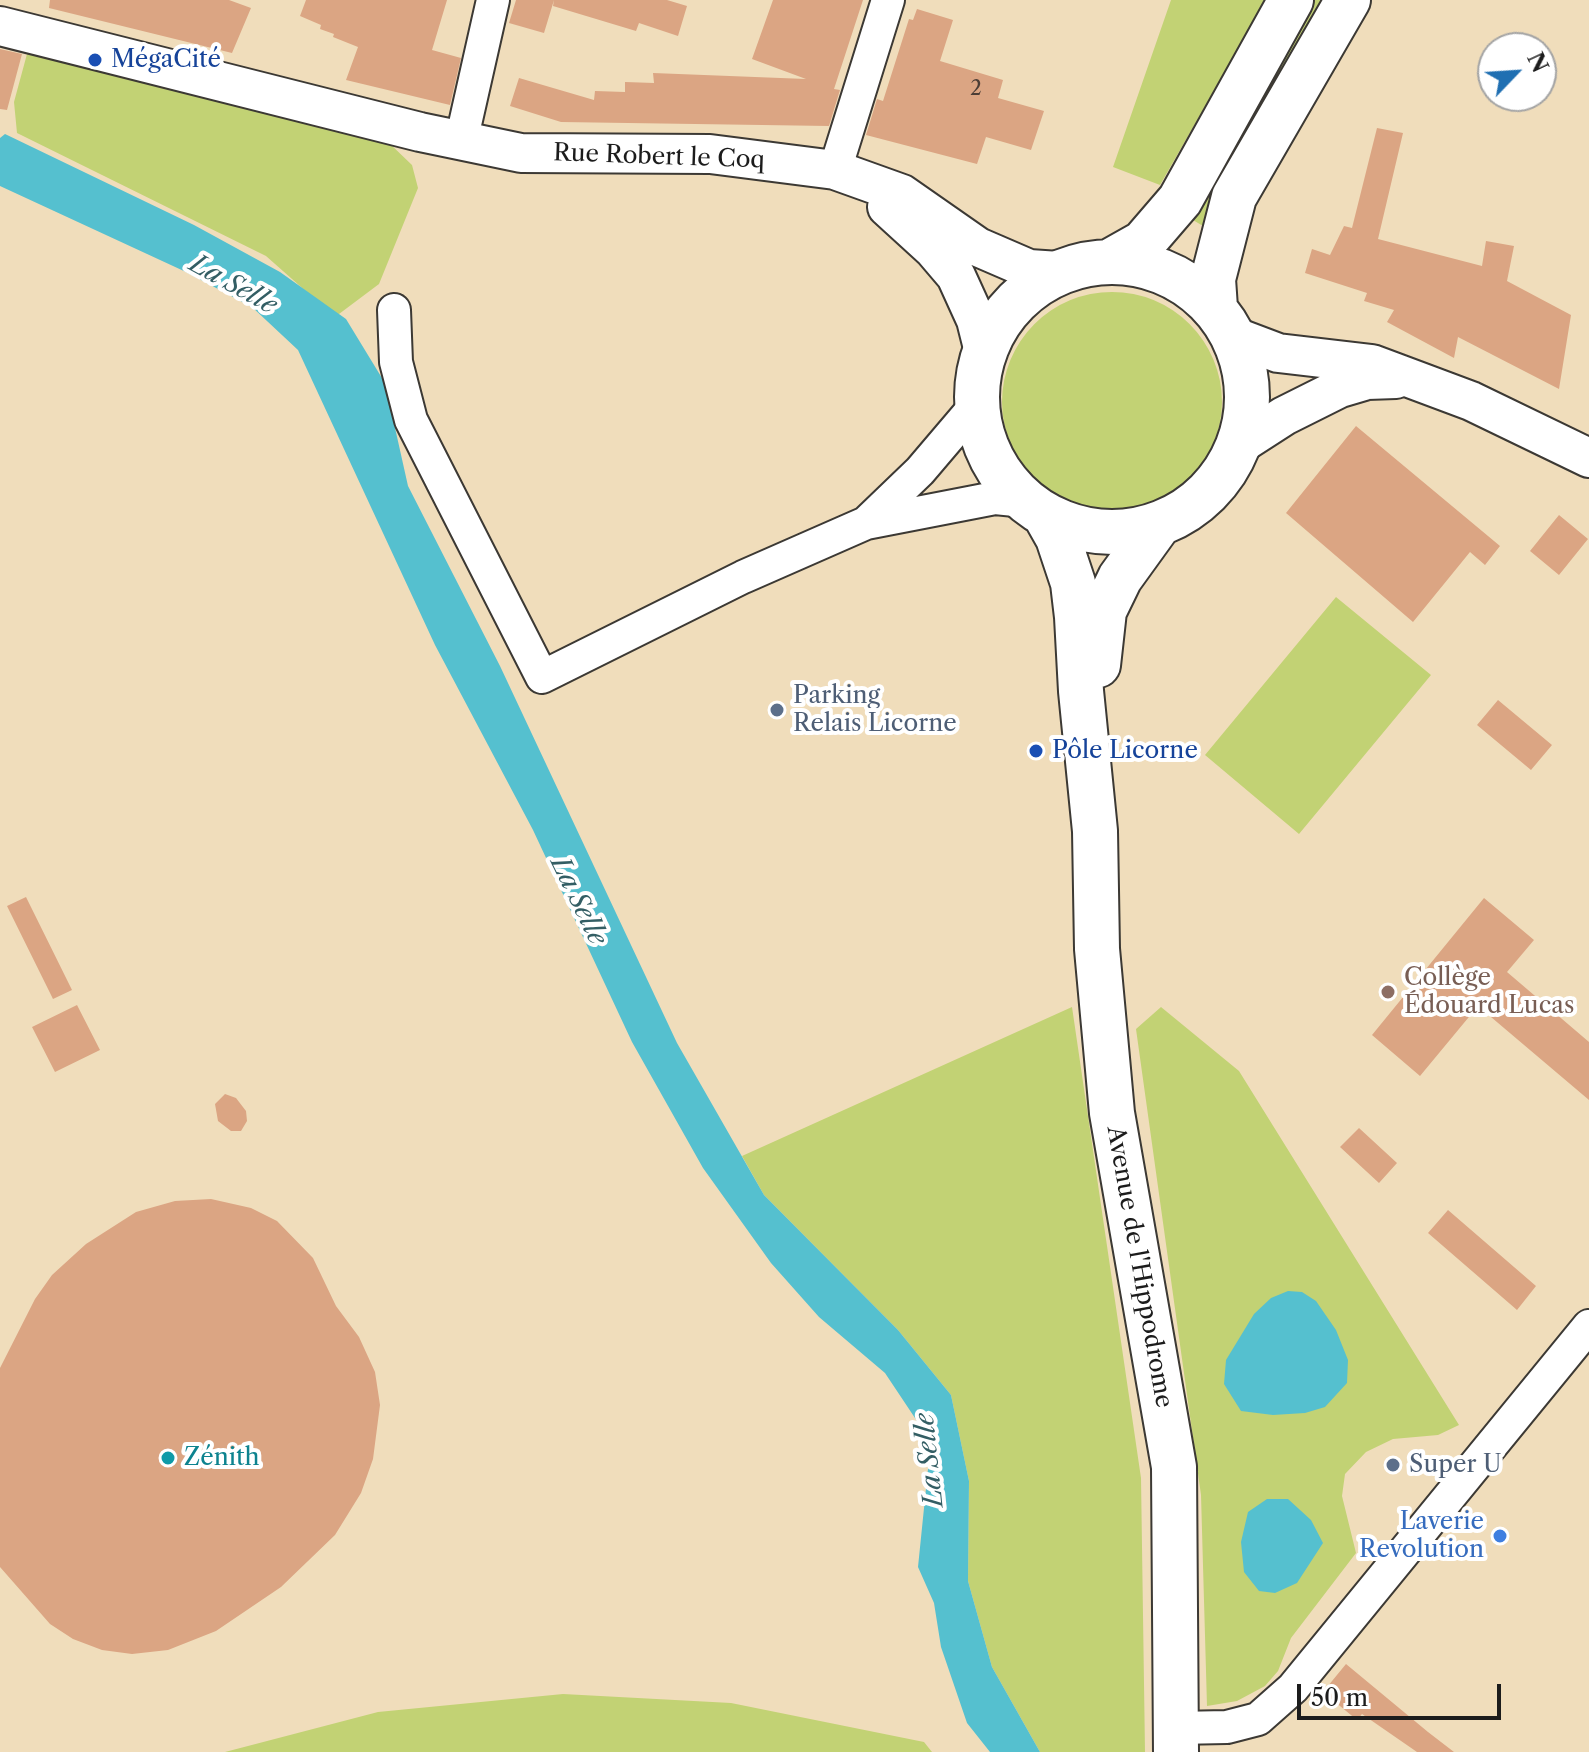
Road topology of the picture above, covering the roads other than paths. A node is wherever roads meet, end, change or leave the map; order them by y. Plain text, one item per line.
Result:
1 (493, 0) edge
2 (888, 0) edge
3 (1291, 0) edge
4 (1348, 0) edge
5 (0, 26) edge
6 (461, 142) junction
7 (845, 174) junction
8 (1111, 261) junction
9 (1059, 271) junction
10 (394, 310) dead end
11 (1224, 322) junction
12 (984, 352) junction
13 (1410, 379) junction
14 (977, 404) junction
15 (1239, 445) junction
16 (1589, 458) edge
17 (1035, 508) junction
18 (866, 523) junction
19 (1159, 524) junction
20 (1092, 783) junction
21 (1589, 1326) edge
22 (1176, 1740) edge

1 - 6 street
2 - 7 street
3 - 8 main road
4 - 11 main road
5 - 6 street, Rue Robert le Coq
6 - 7 street, Rue Robert le Coq
7 - 9 street, Rue Robert le Coq
7 - 12 street
8 - 9 main road
8 - 11 main road
9 - 12 main road
10 - 18 street
11 - 13 street
11 - 15 main road
12 - 14 main road
13 - 15 street
13 - 16 street
14 - 17 main road
14 - 18 street
15 - 19 main road
17 - 18 street
17 - 19 main road
17 - 20 main road, Avenue de l'Hippodrome
19 - 20 main road, Avenue de l'Hippodrome
20 - 22 main road, Avenue de l'Hippodrome
21 - 22 street

